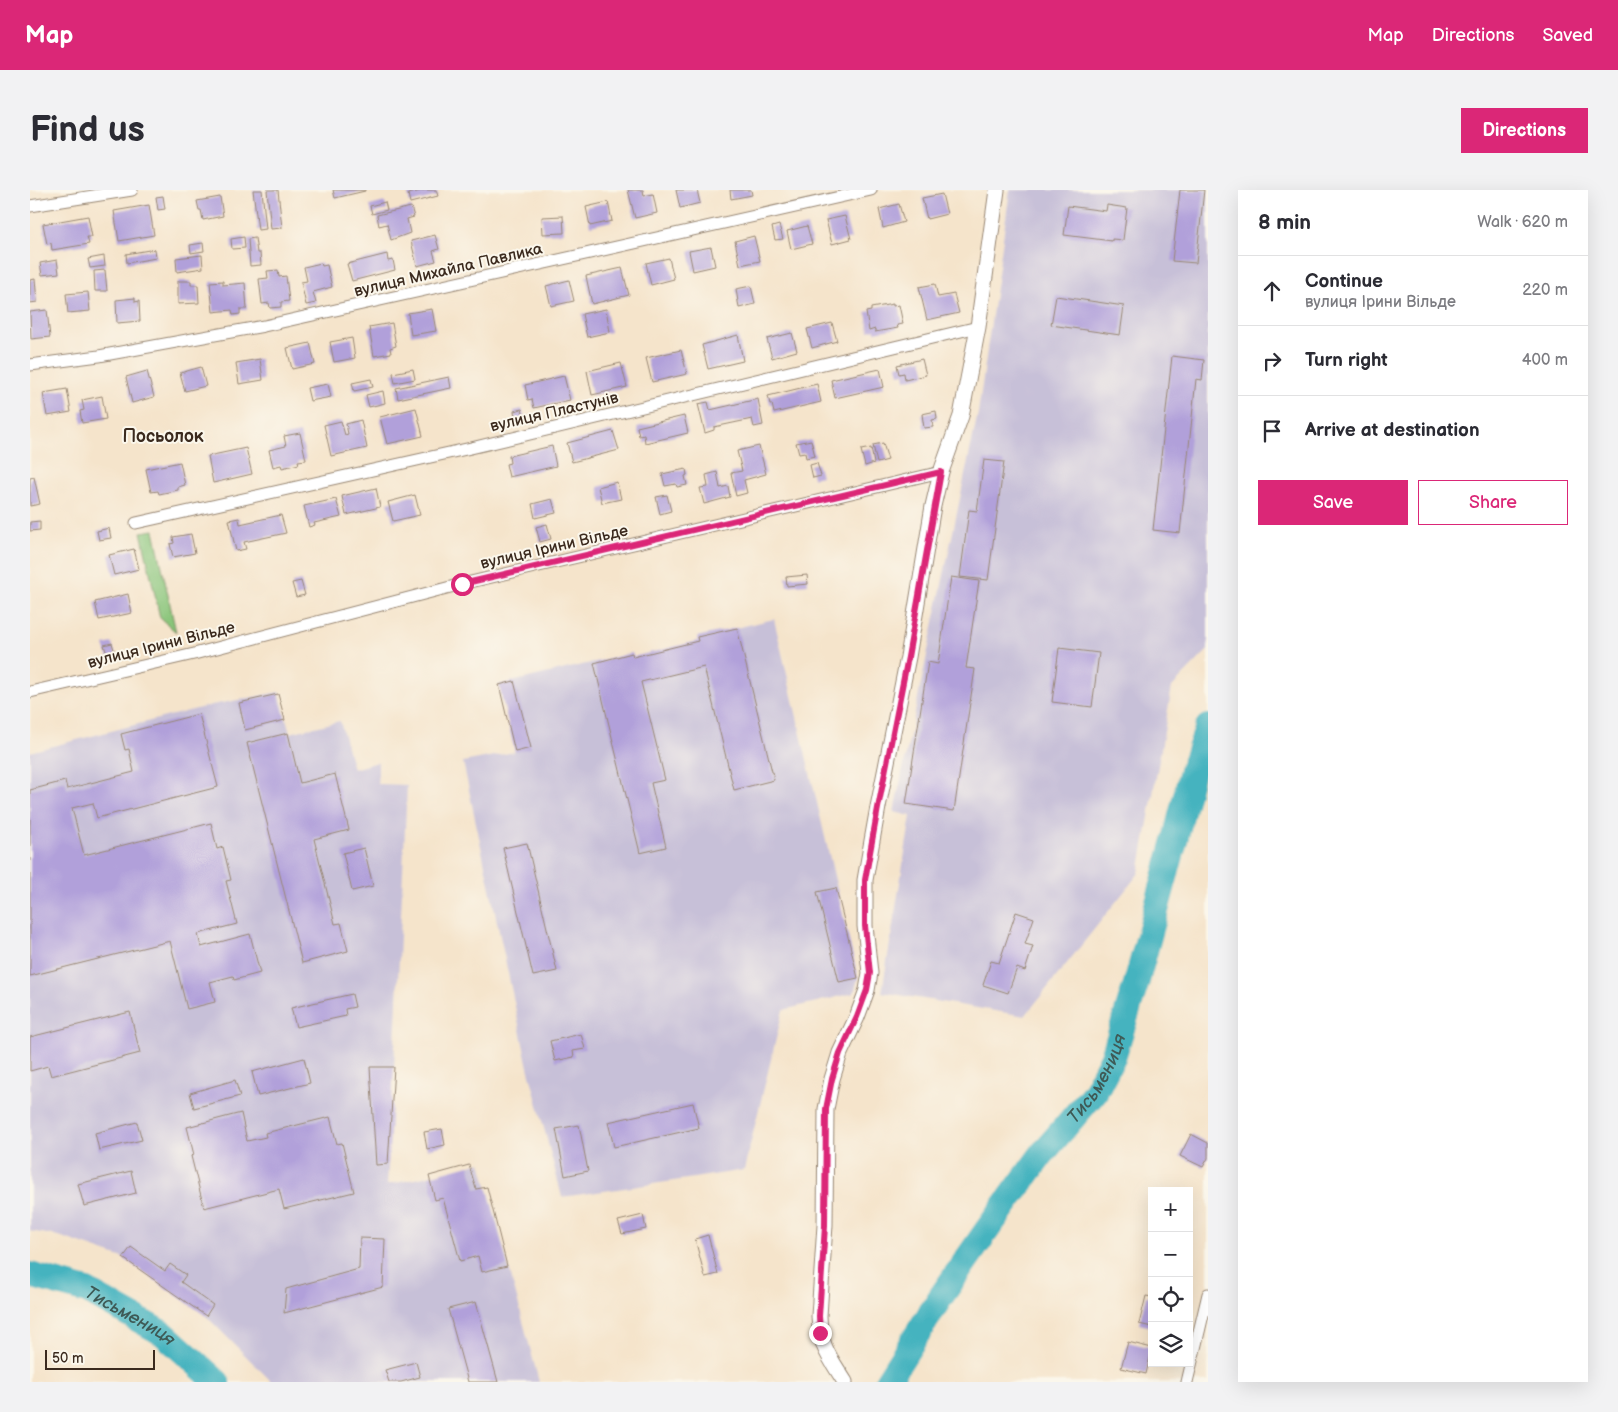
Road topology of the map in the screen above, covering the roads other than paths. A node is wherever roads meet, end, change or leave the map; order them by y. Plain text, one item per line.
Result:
1 (132, 190) edge
2 (871, 190) edge
3 (997, 190) edge
4 (30, 206) edge
5 (978, 327) junction
6 (30, 365) edge
7 (941, 472) junction
8 (136, 523) dead end
9 (30, 692) edge
10 (1208, 1294) edge
11 (845, 1382) edge
12 (1187, 1382) edge

1 - 4 street
2 - 6 street, вулиця Михайла Павлика
3 - 5 street
5 - 7 street
5 - 8 street, вулиця Пластунів
7 - 9 street, вулиця Ірини Вільде
7 - 11 street
10 - 12 street

